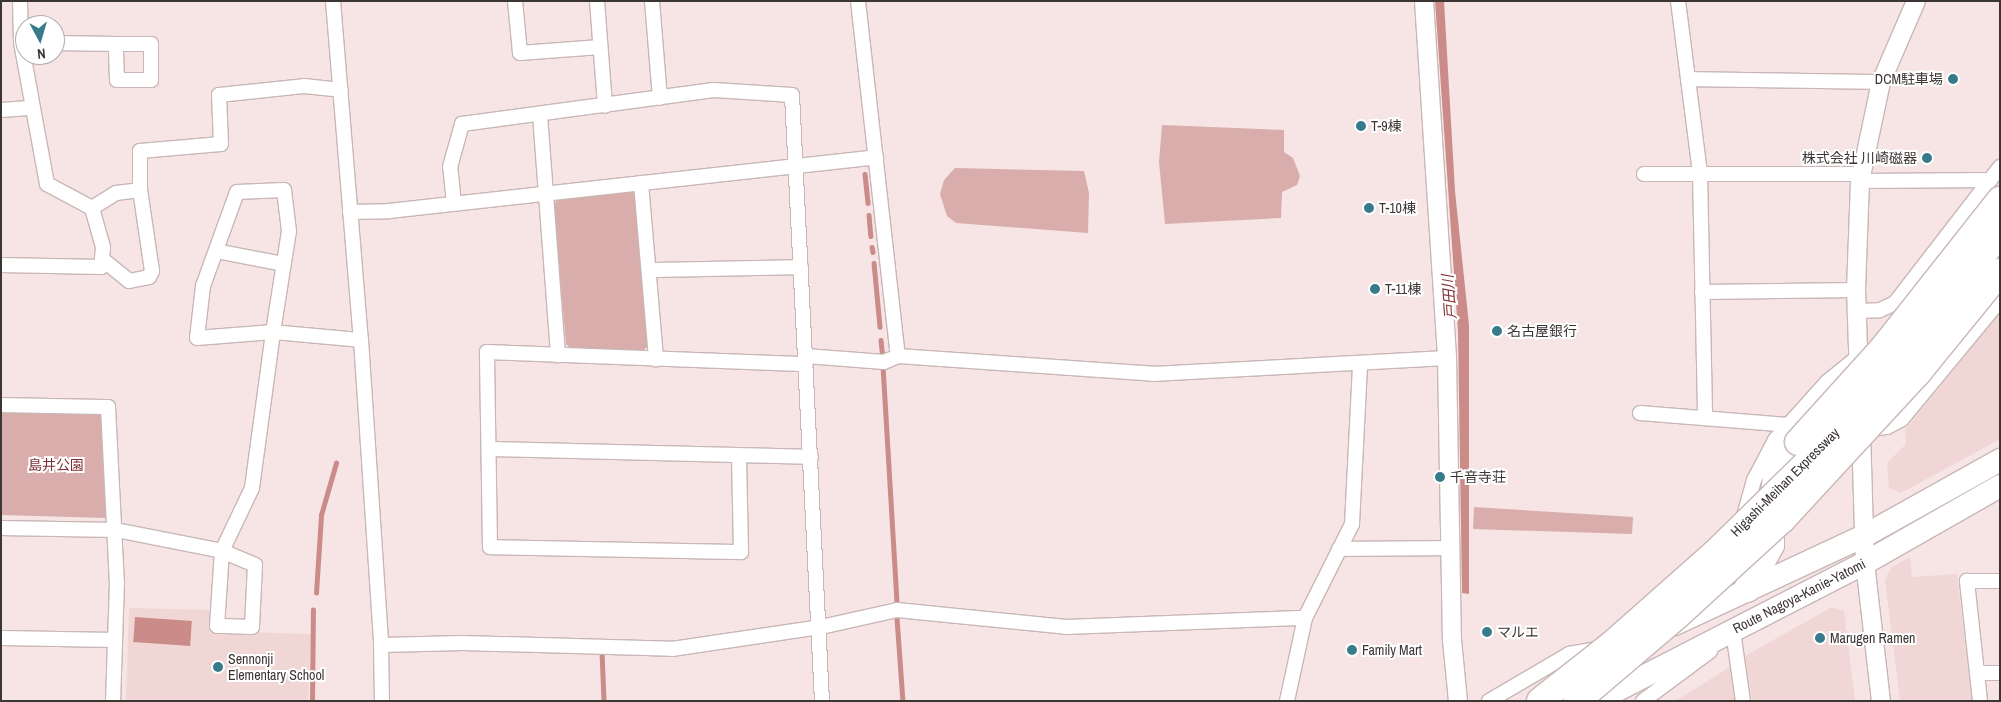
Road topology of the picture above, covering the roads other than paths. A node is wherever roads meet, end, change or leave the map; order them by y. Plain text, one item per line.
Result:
1 (20, 1) edge
2 (333, 1) edge
3 (516, 1) edge
4 (597, 1) edge
5 (652, 1) edge
6 (858, 1) edge
7 (1424, 1) edge
8 (1678, 1) edge
9 (1916, 1) edge
10 (21, 15) edge
11 (65, 43) edge
12 (116, 44) dead end
13 (600, 47) junction
14 (26, 65) edge
15 (1689, 79) junction
16 (1881, 82) junction
17 (341, 90) junction
18 (660, 98) junction
19 (605, 106) junction
20 (32, 108) junction
21 (1, 110) edge
22 (540, 115) junction
23 (876, 157) junction
24 (796, 166) junction
25 (2000, 167) edge
26 (1700, 173) junction
27 (1644, 174) dead end
28 (1860, 177) junction
29 (641, 183) junction
30 (140, 190) junction
31 (1995, 190) edge
32 (546, 194) junction
33 (454, 203) junction
34 (92, 208) junction
35 (350, 212) junction
36 (2000, 234) edge
37 (216, 251) junction
38 (102, 258) junction
39 (284, 264) junction
40 (1, 265) edge
41 (801, 267) junction
42 (648, 270) junction
43 (2000, 272) edge
44 (1856, 290) junction
45 (1702, 292) junction
46 (2000, 300) edge
47 (1857, 311) junction
48 (273, 332) junction
49 (361, 340) junction
50 (558, 355) junction
51 (898, 356) junction
52 (1859, 356) junction
53 (1447, 358) junction
54 (656, 359) junction
55 (806, 360) junction
56 (1360, 364) junction
57 (1, 405) edge
58 (1640, 413) dead end
59 (1705, 418) junction
60 (1861, 431) junction
61 (1793, 434) junction
62 (489, 449) junction
63 (739, 456) junction
64 (811, 457) junction
65 (2000, 460) edge
66 (2000, 486) edge
67 (1783, 519) junction
68 (1, 528) edge
69 (116, 530) junction
70 (1864, 536) junction
71 (1451, 548) junction
72 (1339, 549) junction
73 (222, 551) junction
74 (1865, 562) junction
75 (2000, 581) edge
76 (1748, 589) junction
77 (1305, 618) junction
78 (1670, 626) junction
79 (820, 627) junction
80 (1733, 631) junction
81 (1, 638) edge
82 (114, 640) junction
83 (381, 645) junction
84 (1630, 645) junction
85 (1977, 672) junction
86 (2000, 673) edge
87 (114, 701) edge
88 (382, 701) edge
89 (822, 701) edge
90 (1287, 701) edge
91 (1458, 701) edge
92 (1490, 701) edge
93 (1529, 701) edge
94 (1540, 701) edge
95 (1578, 701) edge
96 (1596, 701) edge
97 (1602, 701) edge
98 (1643, 701) edge
99 (1743, 701) edge
100 (1881, 701) edge
101 (1980, 701) edge

1 - 10 street
2 - 17 street
3 - 13 street
4 - 13 street
5 - 18 street
6 - 23 street
7 - 53 street
8 - 15 street
9 - 16 street
11 - 12 street
13 - 19 street
14 - 20 street
15 - 16 street
15 - 26 street
16 - 28 street
17 - 30 street
17 - 35 street
18 - 19 street
18 - 24 street
19 - 22 street
20 - 21 street
20 - 34 street
22 - 32 street
22 - 33 street
23 - 24 street
23 - 51 street
24 - 29 street
24 - 41 street
25 - 31 street
26 - 27 street
26 - 28 street
26 - 45 street
28 - 31 street
28 - 44 street
29 - 32 street
29 - 42 street
30 - 34 street
30 - 38 street
31 - 47 street
31 - 61 highway, bridge
32 - 33 street
32 - 50 street
33 - 35 street
34 - 38 street
35 - 49 street
36 - 94 highway, Higashi-Meihan Expressway, bridge
37 - 39 street
37 - 39 street
37 - 48 street
38 - 40 street
39 - 48 street
41 - 42 street
41 - 55 street
42 - 54 street
43 - 67 highway, Higashi-Meihan Expressway, bridge
44 - 45 street
44 - 47 street
45 - 59 street
46 - 60 street
47 - 52 street
48 - 49 street
48 - 73 street
49 - 83 street
50 - 54 street
50 - 62 street
51 - 55 street
51 - 56 street
52 - 60 street
52 - 61 street
53 - 56 street
53 - 71 street
54 - 55 street
55 - 64 street
56 - 72 street
57 - 69 street
58 - 59 street
59 - 61 street
60 - 70 street
61 - 76 highway
61 - 78 street
62 - 63 street
62 - 63 street
63 - 64 street
64 - 79 street
65 - 70 main road, Route Nagoya-Kanie-Yatomi
66 - 74 main road, Route Nagoya-Kanie-Yatomi
67 - 95 highway, Higashi-Meihan Expressway, bridge
67 - 97 highway, bridge
68 - 69 street
69 - 73 street
69 - 82 street
70 - 74 street
70 - 76 main road, Route Nagoya-Kanie-Yatomi
71 - 72 street
71 - 91 street
72 - 77 street
73 - 73 street
74 - 80 main road, Route Nagoya-Kanie-Yatomi
74 - 100 street
75 - 85 street
76 - 78 main road
77 - 79 street
77 - 90 street
78 - 84 main road
79 - 83 street
79 - 89 street
80 - 96 main road, Route Nagoya-Kanie-Yatomi
80 - 98 street
80 - 99 street
81 - 82 street
82 - 87 street
83 - 88 street
84 - 92 street
84 - 93 main road
85 - 86 street
85 - 101 street

